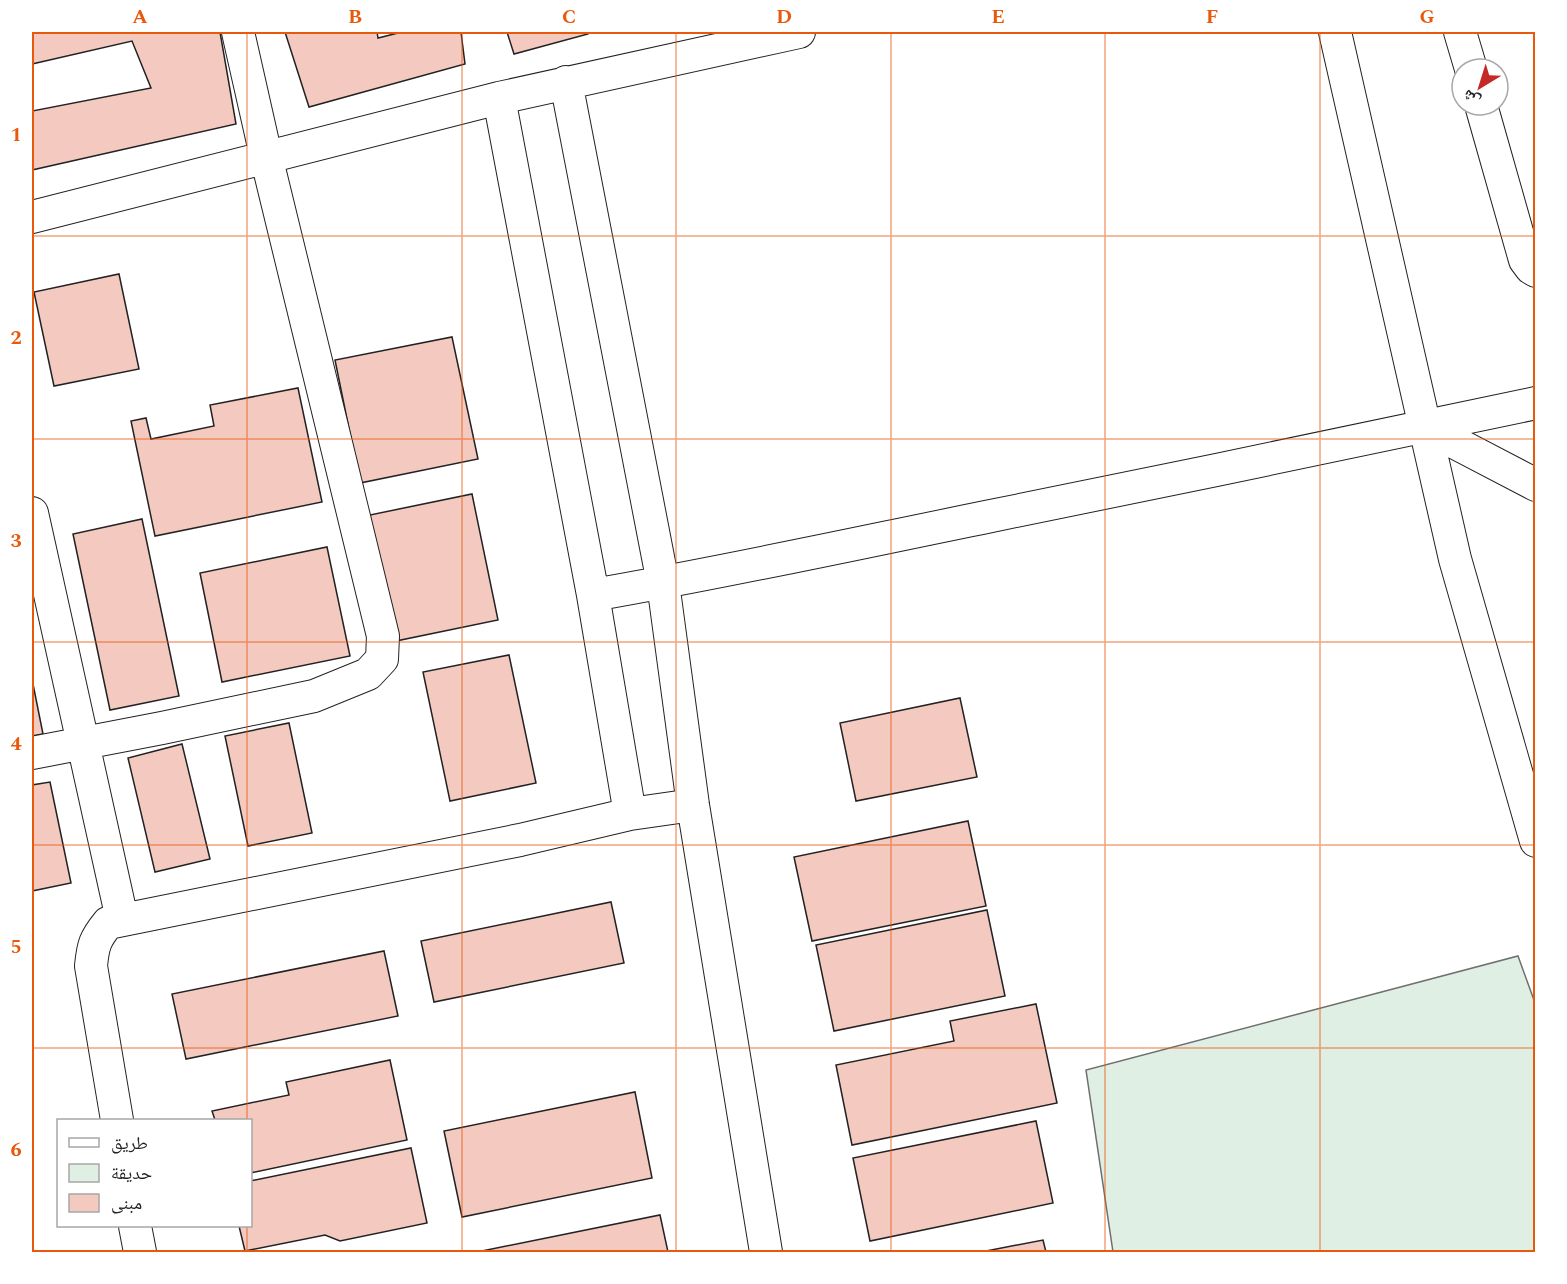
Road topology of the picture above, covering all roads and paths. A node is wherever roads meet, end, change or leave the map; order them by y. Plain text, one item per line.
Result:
1 (238, 32) edge
2 (799, 32) edge
3 (1460, 32) edge
4 (1342, 33) edge
5 (762, 35) edge
6 (1467, 57) edge
7 (566, 82) junction
8 (499, 98) junction
9 (1484, 117) edge
10 (266, 156) junction
11 (32, 217) edge
12 (1536, 271) edge
13 (1536, 403) edge
14 (1425, 427) junction
15 (1536, 485) edge
16 (32, 513) edge
17 (663, 582) junction
18 (593, 595) junction
19 (83, 743) junction
20 (32, 753) edge
21 (693, 805) junction
22 (630, 814) junction
23 (1534, 834) edge
24 (122, 919) junction
25 (117, 1119) edge
26 (135, 1227) edge
27 (140, 1252) edge
28 (766, 1252) edge

1 - 10 street
2 - 5 street
3 - 6 street
4 - 14 street
5 - 7 street
7 - 8 street
7 - 17 street
8 - 10 street
8 - 18 street
9 - 12 street
10 - 11 street
10 - 19 street
13 - 14 street
14 - 15 street
14 - 17 street
14 - 23 street
16 - 19 street
17 - 18 street
17 - 21 street
18 - 22 street
19 - 20 street
19 - 24 street
21 - 22 street
21 - 28 street
22 - 24 street
24 - 25 street
26 - 27 street

